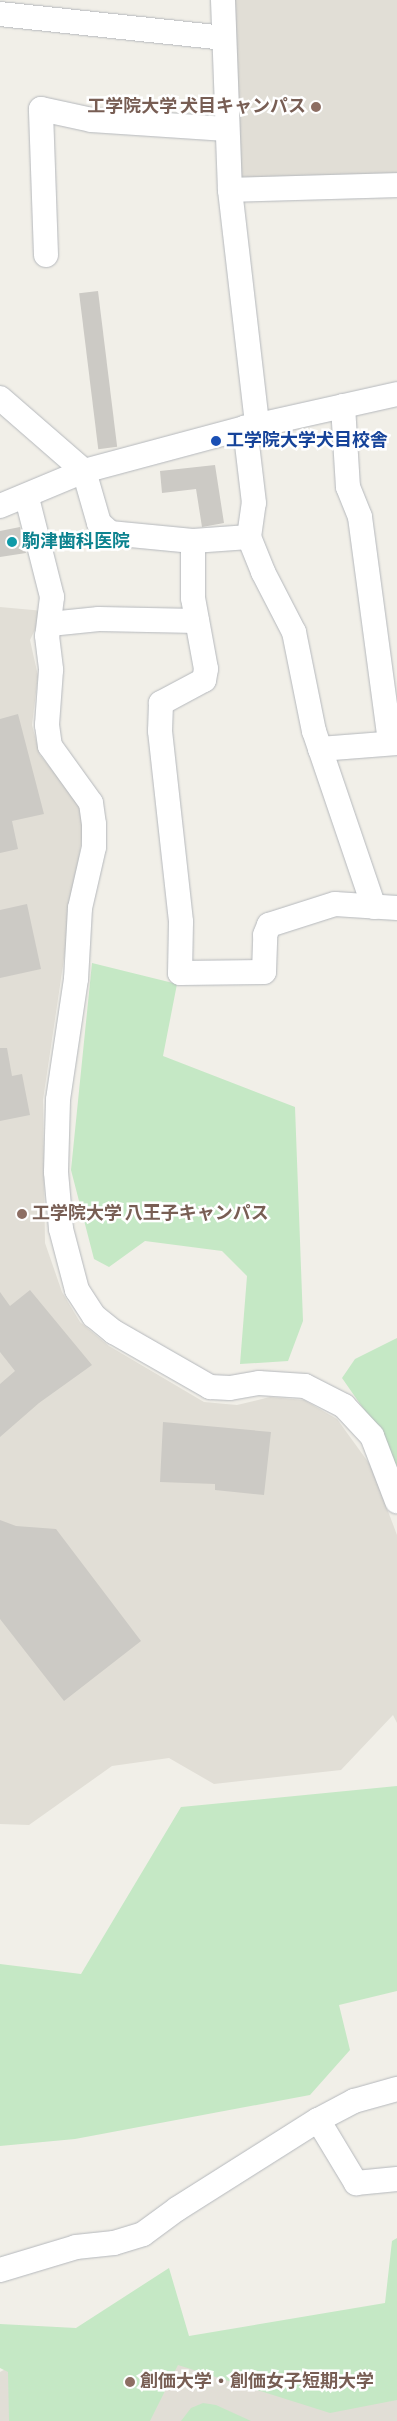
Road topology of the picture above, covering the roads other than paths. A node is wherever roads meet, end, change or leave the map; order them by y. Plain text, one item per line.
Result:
1 (223, 0) edge
2 (0, 14) edge
3 (224, 38) junction
4 (226, 129) junction
5 (397, 185) edge
6 (230, 190) junction
7 (46, 255) dead end
8 (397, 394) edge
9 (0, 398) edge
10 (343, 406) junction
11 (251, 427) junction
12 (84, 471) junction
13 (27, 498) junction
14 (0, 506) edge
15 (249, 538) junction
16 (193, 541) junction
17 (197, 621) junction
18 (50, 624) junction
19 (394, 743) edge
20 (320, 748) junction
21 (386, 908) edge
22 (397, 1501) edge
23 (397, 2089) edge
24 (318, 2120) junction
25 (397, 2179) edge
26 (0, 2270) edge

1 - 3 street
2 - 3 street
3 - 4 street
4 - 6 street
4 - 7 street
5 - 6 street
6 - 11 street
8 - 10 street
9 - 12 street
10 - 11 street
10 - 19 street
11 - 12 street
11 - 15 street
12 - 13 street
12 - 16 street
13 - 14 street
13 - 18 street
15 - 16 street
15 - 20 street
16 - 17 street
17 - 18 street
17 - 21 street
18 - 22 street
19 - 20 street
20 - 21 street
23 - 24 street
24 - 25 street
24 - 26 street

